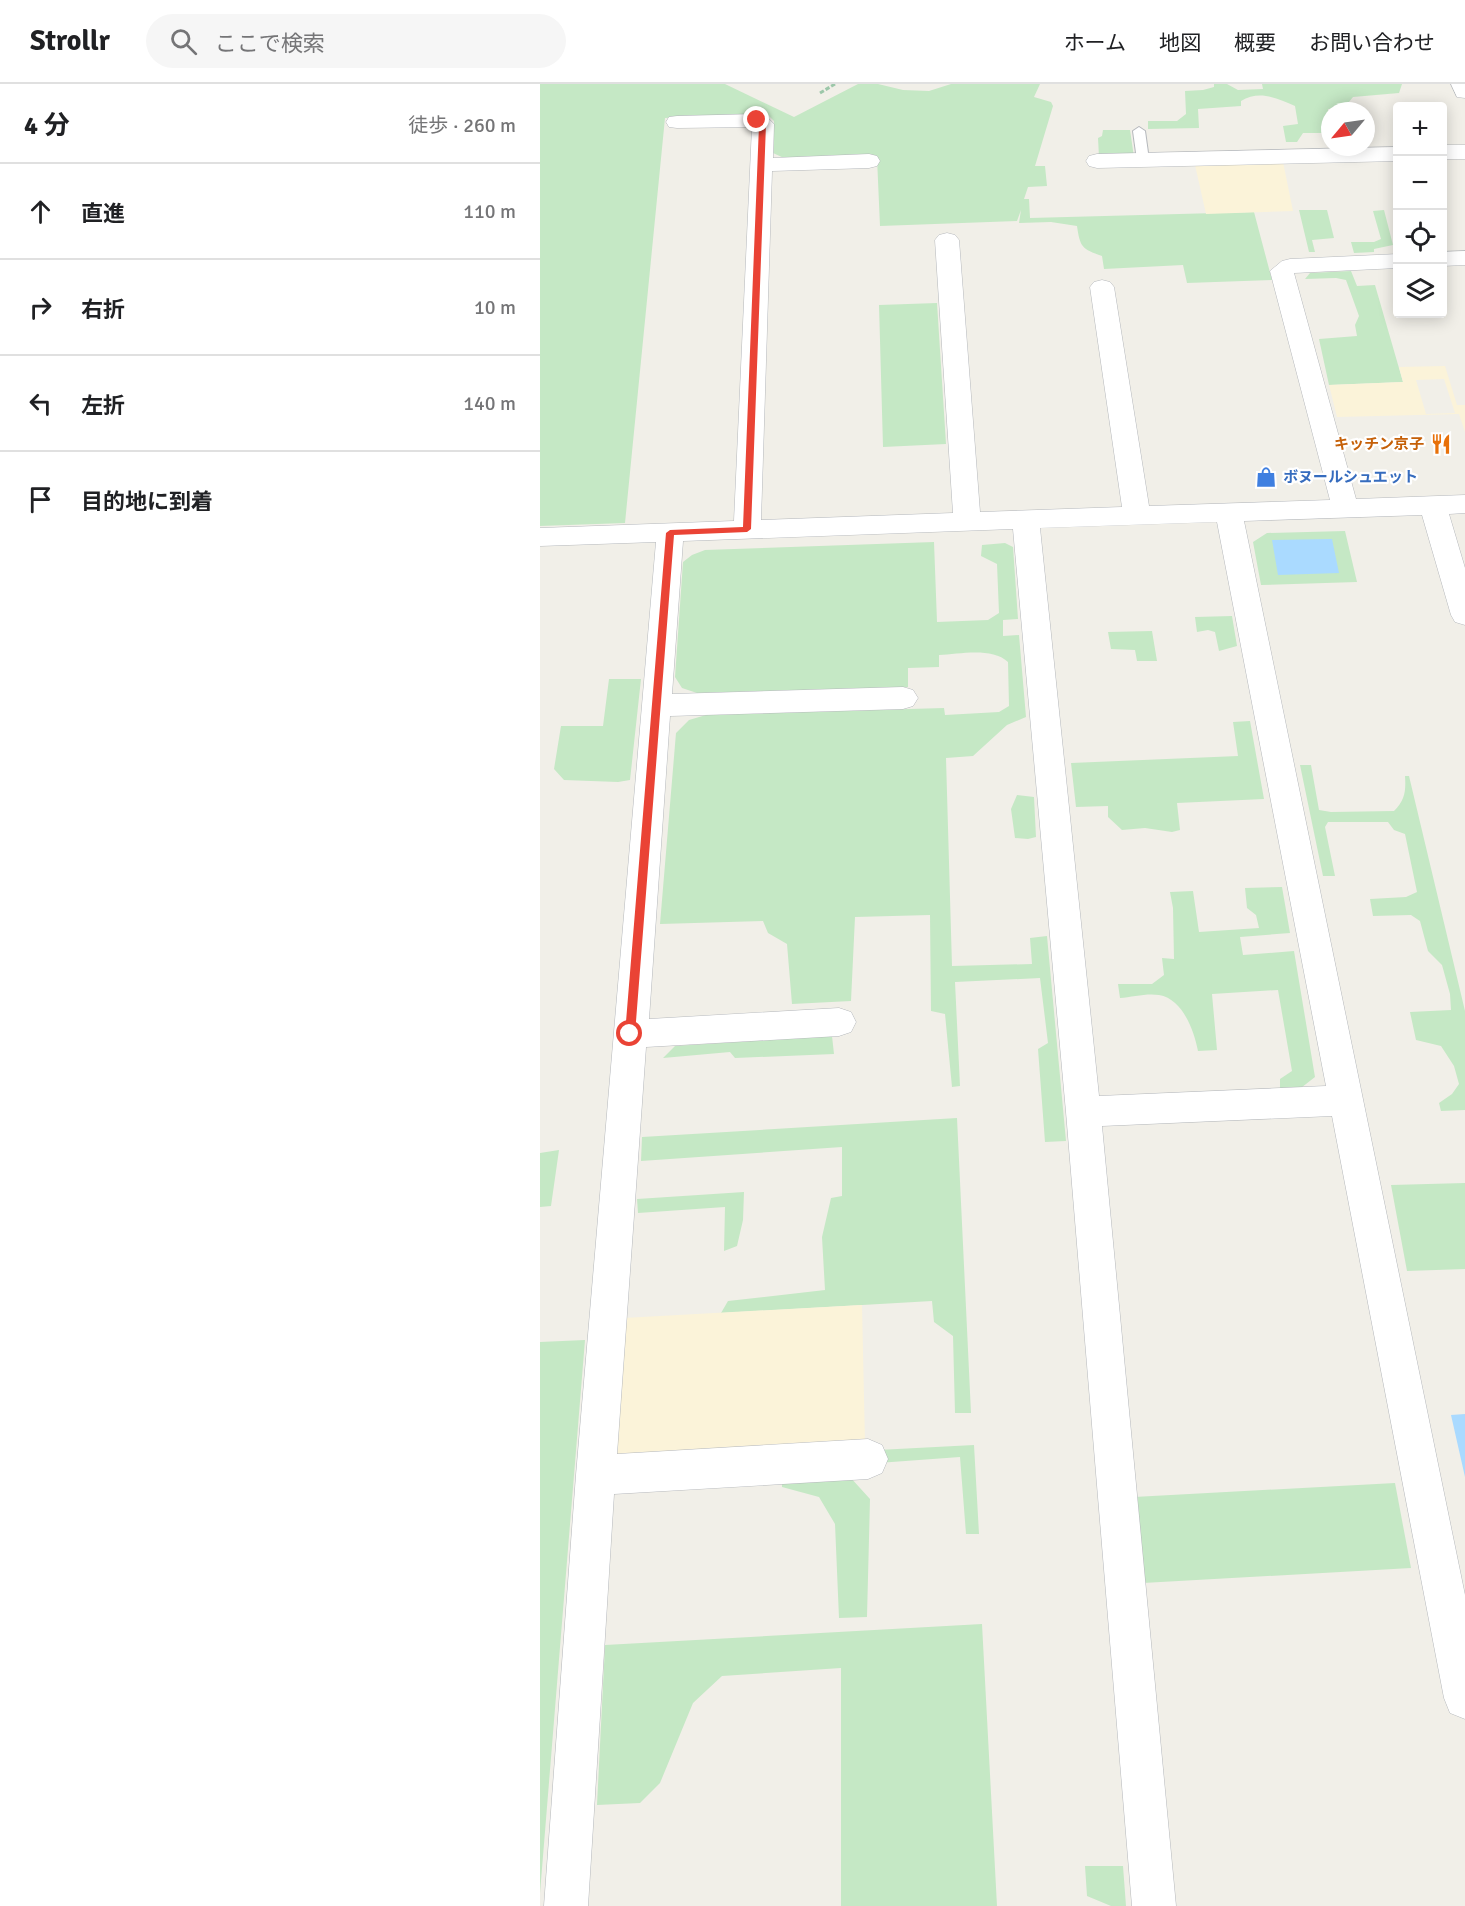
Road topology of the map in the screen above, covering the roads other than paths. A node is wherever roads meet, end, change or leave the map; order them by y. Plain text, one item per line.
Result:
1 (1462, 84) edge
2 (1465, 92) edge
3 (677, 122) dead end
4 (1138, 130) dead end
5 (1447, 152) edge
6 (1465, 152) edge
7 (1393, 154) edge
8 (1143, 160) junction
9 (869, 161) dead end
10 (1097, 161) dead end
11 (761, 165) junction
12 (947, 240) dead end
13 (1465, 258) edge
14 (1447, 259) edge
15 (1393, 261) edge
16 (1102, 287) dead end
17 (1465, 504) edge
18 (1433, 505) junction
19 (1345, 508) junction
20 (1229, 513) junction
21 (1137, 516) junction
22 (1026, 520) junction
23 (967, 522) junction
24 (747, 529) junction
25 (670, 533) junction
26 (540, 537) edge
27 (1465, 615) edge
28 (903, 698) dead end
29 (656, 705) junction
30 (839, 1023) dead end
31 (630, 1034) junction
32 (1345, 1100) junction
33 (1083, 1112) junction
34 (868, 1459) dead end
35 (596, 1475) junction
36 (1465, 1698) edge
37 (566, 1906) edge
38 (1154, 1906) edge

1 - 2 street
3 - 11 street
4 - 8 lane
5 - 6 street
7 - 8 street
8 - 10 street
9 - 11 street
11 - 24 street
12 - 23 street
13 - 14 street
15 - 19 street
16 - 21 street
17 - 18 street
18 - 19 street
18 - 27 street
19 - 20 street
20 - 21 street
20 - 32 street
21 - 22 street
22 - 23 street
22 - 33 street
23 - 24 street
24 - 25 street
25 - 26 street
25 - 29 street
28 - 29 street
29 - 31 street
30 - 31 street
31 - 35 street
32 - 33 street
32 - 36 street
33 - 38 street
34 - 35 street
35 - 37 street

